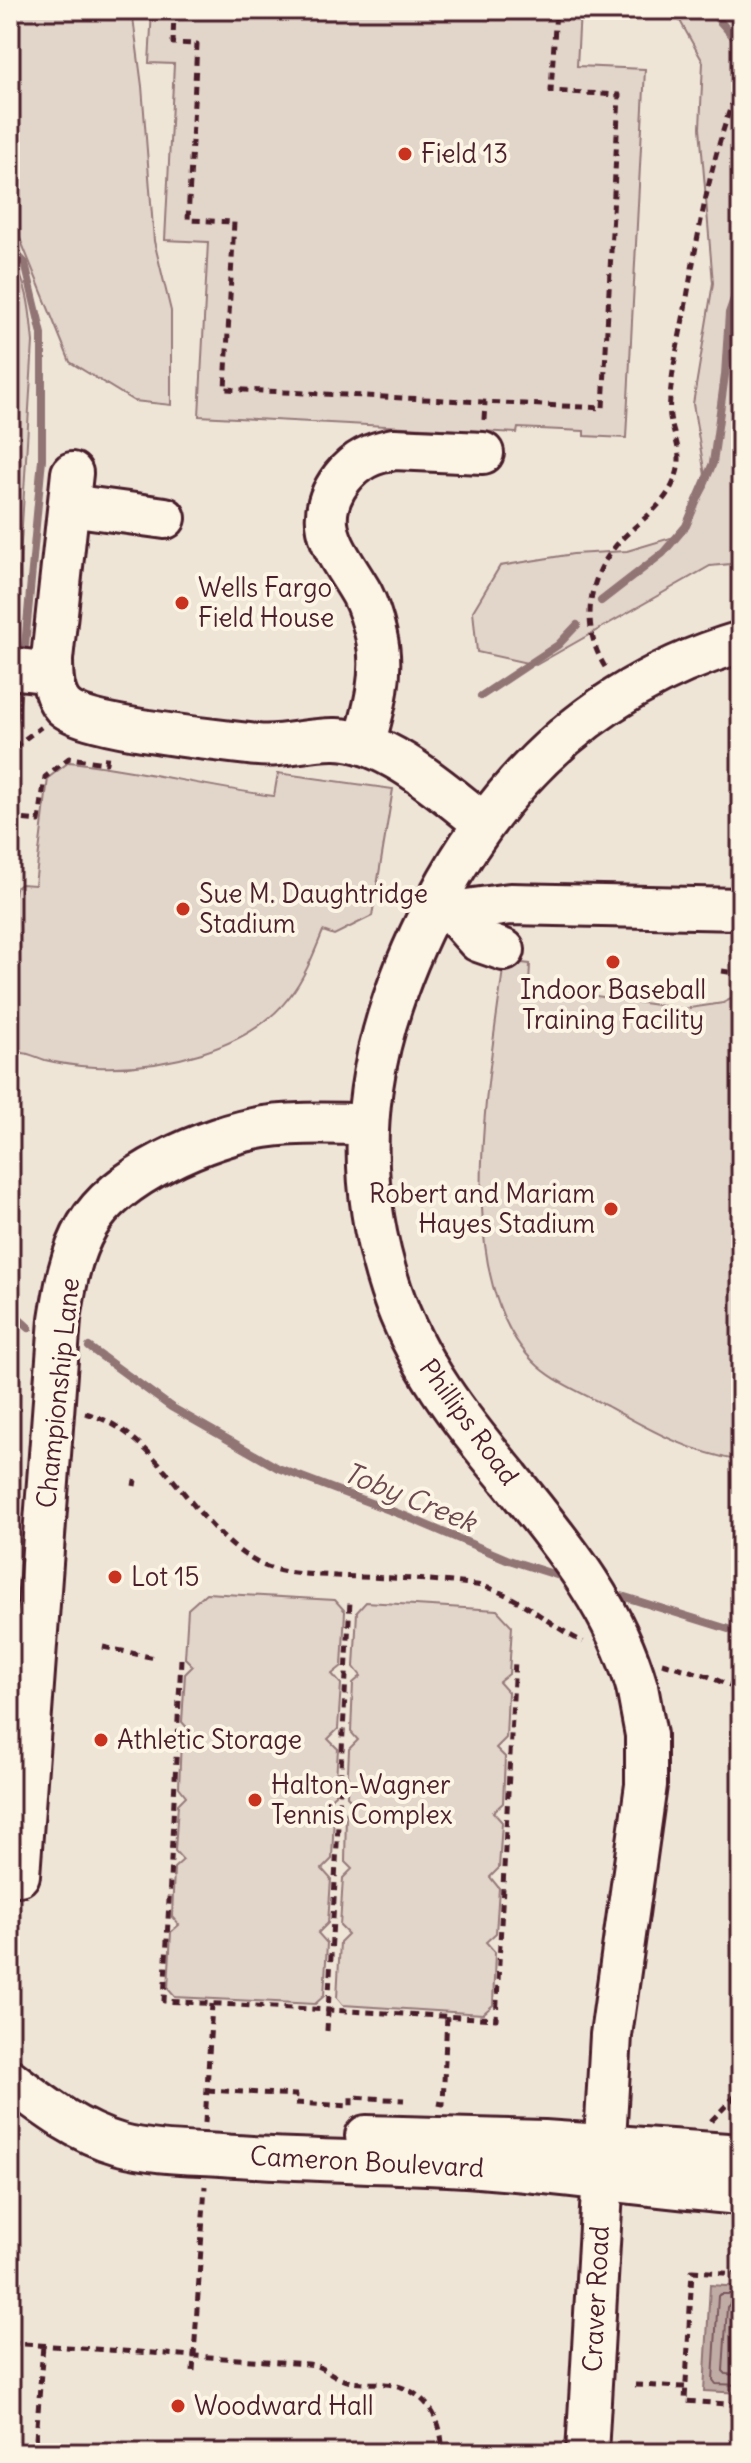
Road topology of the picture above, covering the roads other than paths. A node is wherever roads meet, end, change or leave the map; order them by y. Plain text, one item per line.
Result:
1 (483, 453) dead end
2 (165, 518) dead end
3 (741, 642) edge
4 (10, 668) edge
5 (52, 673) junction
6 (364, 744) junction
7 (483, 823) junction
8 (444, 908) junction
9 (741, 909) edge
10 (504, 950) dead end
11 (368, 1125) junction
12 (21, 1707) edge
13 (17, 1854) edge
14 (10, 2057) edge
15 (10, 2080) edge
16 (741, 2155) edge
17 (602, 2163) junction
18 (741, 2194) edge
19 (587, 2453) edge

1 - 6 street
2 - 5 street
3 - 7 street, Phillips Road
4 - 5 street
5 - 6 street
6 - 7 street
7 - 8 street, Phillips Road
8 - 9 street
8 - 10 street
8 - 11 street, Phillips Road
11 - 12 street, Championship Lane
11 - 17 street, Phillips Road, bridge
12 - 13 street, Championship Lane
14 - 17 street, Cameron Boulevard
15 - 17 street, Cameron Boulevard
16 - 17 street, Cameron Boulevard
17 - 18 street, Cameron Boulevard
17 - 19 street, Craver Road

